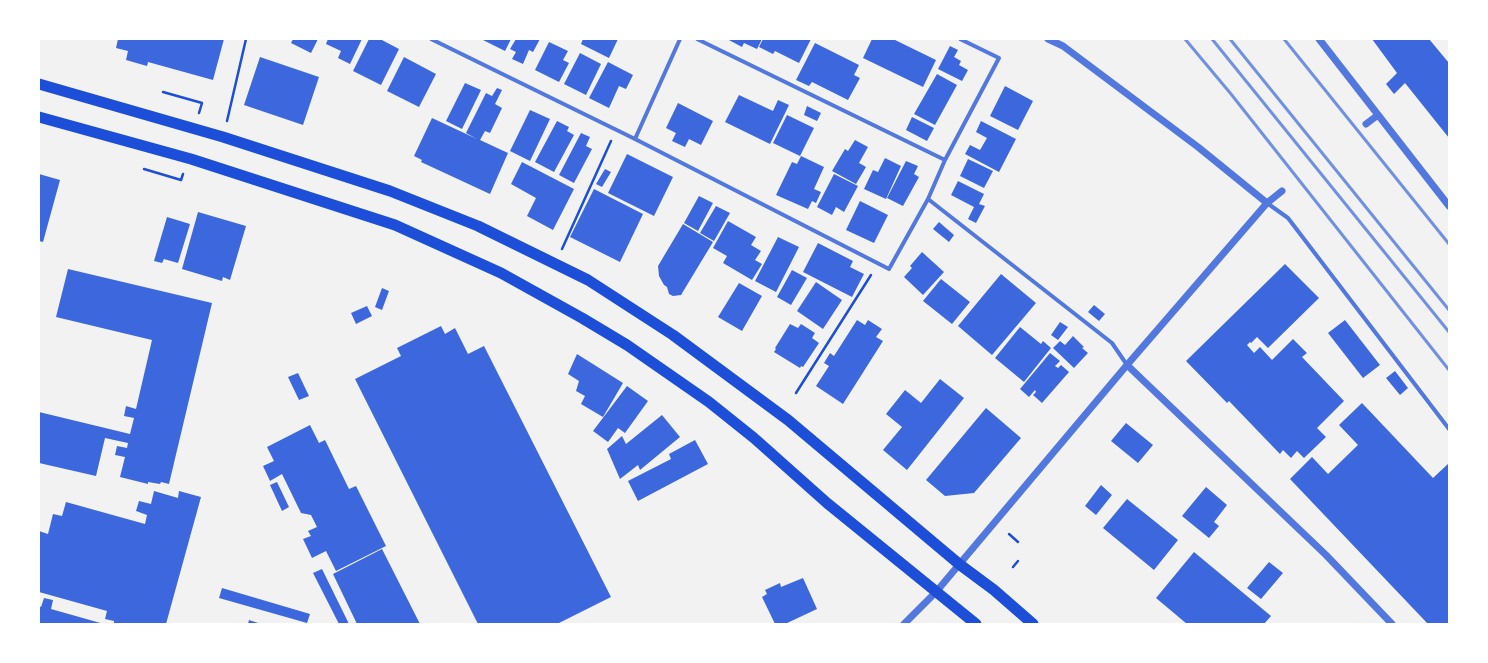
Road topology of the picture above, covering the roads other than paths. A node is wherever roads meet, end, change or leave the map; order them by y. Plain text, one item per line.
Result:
1 (431, 39) edge
2 (680, 39) edge
3 (697, 39) edge
4 (960, 39) edge
5 (1048, 39) edge
6 (1319, 39) edge
7 (39, 84) edge
8 (1378, 115) junction
9 (39, 117) edge
10 (1366, 124) dead end
11 (635, 139) junction
12 (945, 160) junction
13 (1282, 191) dead end
14 (928, 199) junction
15 (1267, 203) junction
16 (1449, 206) edge
17 (1127, 365) junction
18 (1449, 429) edge
19 (959, 564) junction
20 (936, 592) junction
21 (904, 624) edge
22 (976, 624) edge
23 (1033, 624) edge
24 (1392, 624) edge

1 - 11 street
2 - 11 street
3 - 12 street
4 - 12 street
5 - 15 street
6 - 8 street
7 - 19 highway
8 - 10 street
8 - 16 street
9 - 20 highway
11 - 14 street
12 - 14 street
13 - 15 street
14 - 17 street
15 - 17 street
15 - 18 street
17 - 19 street
17 - 24 street
19 - 20 street
19 - 23 highway
20 - 21 street
20 - 22 highway

